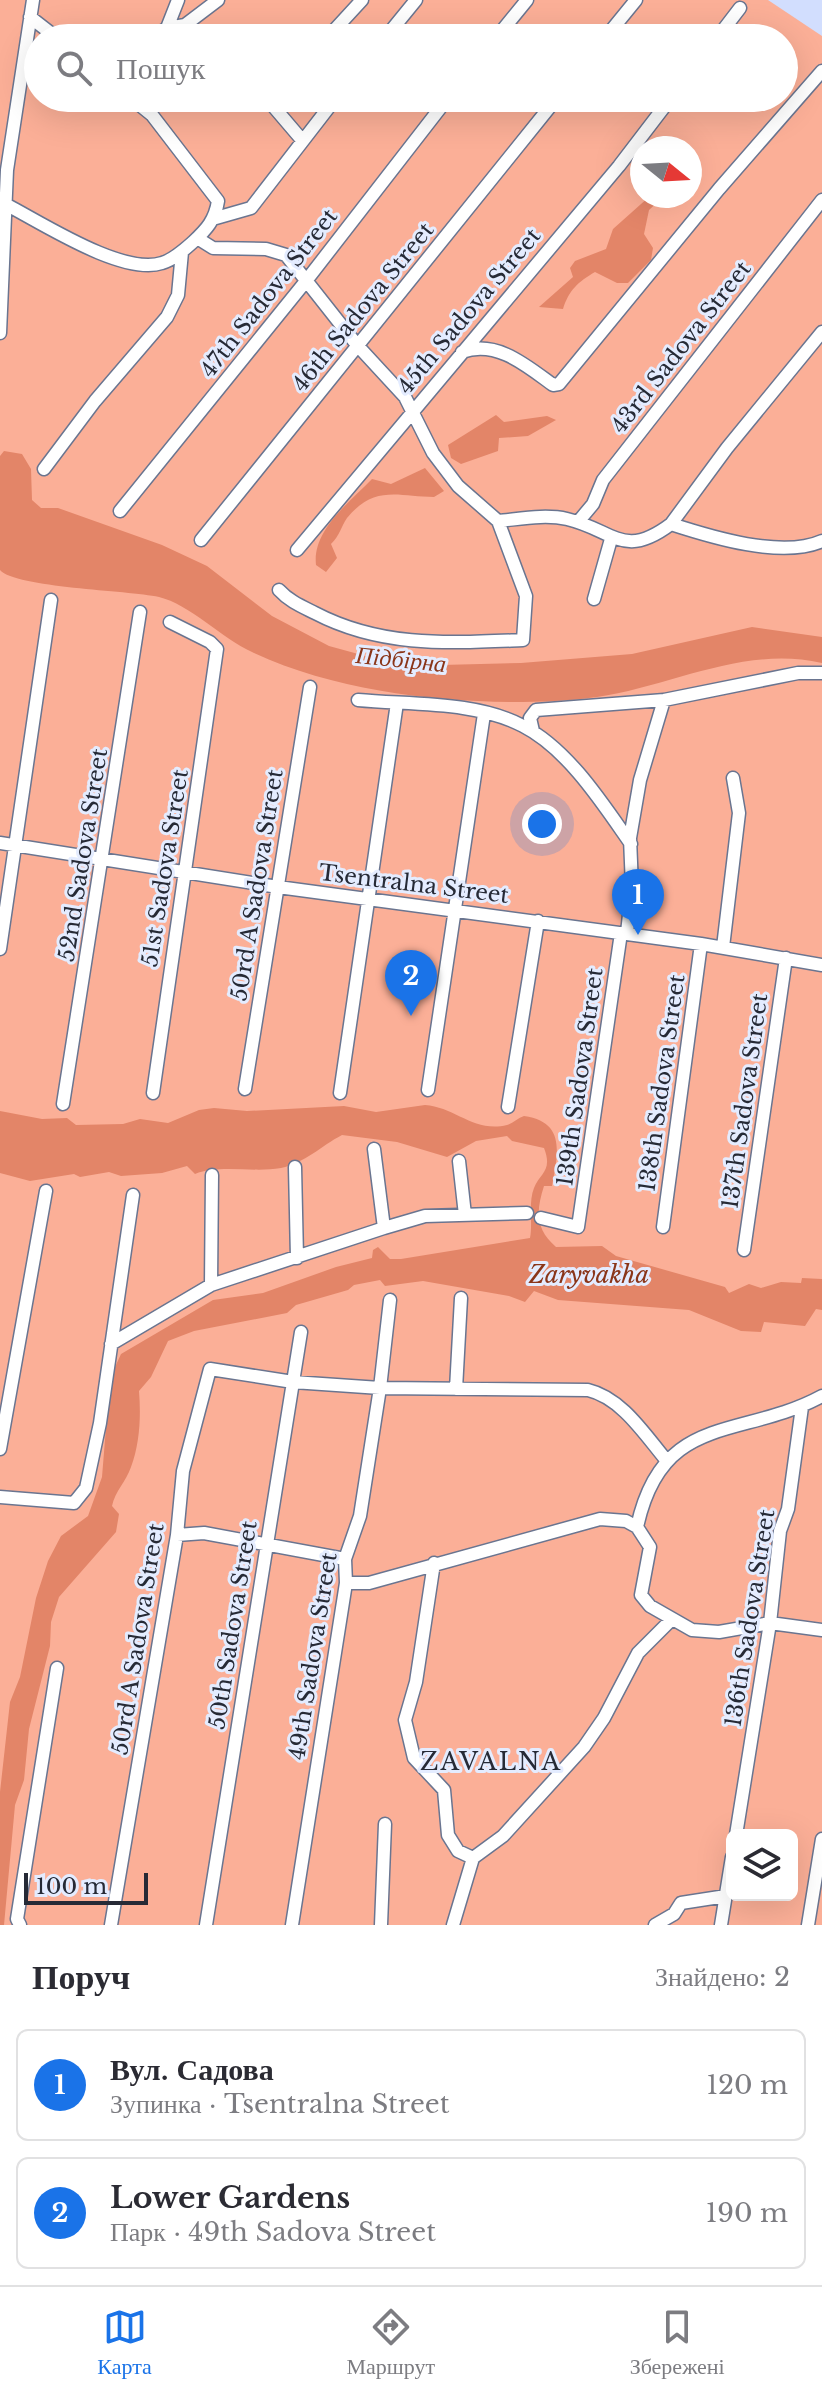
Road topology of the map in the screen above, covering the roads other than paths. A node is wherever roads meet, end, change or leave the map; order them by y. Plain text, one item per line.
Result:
1 (25, 0) edge
2 (33, 0) edge
3 (178, 0) edge
4 (218, 0) edge
5 (362, 0) edge
6 (416, 0) edge
7 (527, 0) edge
8 (636, 0) edge
9 (740, 8) dead end
10 (30, 17) junction
11 (29, 24) edge
12 (39, 24) edge
13 (169, 24) edge
14 (186, 24) edge
15 (340, 24) edge
16 (396, 24) edge
17 (507, 24) edge
18 (616, 24) edge
19 (728, 24) edge
20 (24, 57) edge
21 (822, 71) edge
22 (798, 98) edge
23 (148, 112) edge
24 (278, 112) edge
25 (325, 112) edge
26 (437, 112) edge
27 (546, 112) edge
28 (660, 112) edge
29 (786, 112) edge
30 (302, 140) junction
31 (822, 200) edge
32 (7, 205) junction
33 (216, 218) junction
34 (197, 238) junction
35 (182, 252) junction
36 (306, 281) junction
37 (2, 284) edge
38 (822, 332) edge
39 (0, 333) edge
40 (357, 345) junction
41 (461, 352) junction
42 (412, 410) junction
43 (44, 469) dead end
44 (120, 511) dead end
45 (498, 521) junction
46 (578, 522) junction
47 (671, 524) junction
48 (611, 539) junction
49 (201, 540) dead end
50 (822, 541) edge
51 (297, 550) dead end
52 (279, 590) dead end
53 (594, 599) dead end
54 (51, 600) dead end
55 (140, 612) dead end
56 (170, 622) dead end
57 (822, 673) edge
58 (310, 687) dead end
59 (358, 700) dead end
60 (664, 700) junction
61 (397, 703) junction
62 (484, 714) junction
63 (529, 729) junction
64 (733, 778) dead end
65 (0, 843) edge
66 (631, 844) junction
67 (17, 846) junction
68 (103, 859) junction
69 (187, 873) junction
70 (278, 887) junction
71 (370, 898) junction
72 (455, 909) junction
73 (538, 921) junction
74 (624, 933) junction
75 (701, 944) junction
76 (723, 947) junction
77 (0, 949) edge
78 (786, 958) junction
79 (822, 965) edge
80 (245, 1089) dead end
81 (428, 1090) dead end
82 (153, 1093) dead end
83 (340, 1093) dead end
84 (63, 1104) dead end
85 (508, 1107) dead end
86 (374, 1149) dead end
87 (459, 1161) dead end
88 (295, 1167) dead end
89 (212, 1175) dead end
90 (46, 1191) dead end
91 (133, 1195) dead end
92 (527, 1213) dead end
93 (465, 1215) junction
94 (541, 1218) dead end
95 (663, 1227) dead end
96 (384, 1228) junction
97 (744, 1250) dead end
98 (297, 1258) junction
99 (211, 1285) junction
100 (461, 1298) dead end
101 (390, 1300) dead end
102 (301, 1332) dead end
103 (111, 1344) junction
104 (293, 1382) junction
105 (380, 1388) junction
106 (456, 1389) junction
107 (822, 1396) edge
108 (802, 1407) junction
109 (0, 1449) edge
110 (667, 1461) junction
111 (0, 1497) edge
112 (637, 1527) junction
113 (177, 1535) junction
114 (265, 1545) junction
115 (345, 1559) junction
116 (434, 1563) junction
117 (346, 1583) junction
118 (671, 1620) junction
119 (770, 1623) junction
120 (822, 1630) edge
121 (57, 1668) dead end
122 (385, 1824) dead end
123 (737, 1829) edge
124 (822, 1839) edge
125 (473, 1858) junction
126 (726, 1896) joint
127 (18, 1922) edge
128 (111, 1925) edge
129 (206, 1925) edge
130 (292, 1925) edge
131 (381, 1925) edge
132 (453, 1925) edge
133 (655, 1925) edge
134 (721, 1925) edge
135 (808, 1925) edge

1 - 10 street
2 - 10 street
3 - 13 street
4 - 14 street
5 - 15 street
6 - 16 street
7 - 17 street
8 - 18 street
9 - 19 street
10 - 11 street
10 - 12 street
20 - 32 street
21 - 22 street
23 - 33 street
24 - 30 street
25 - 30 street
26 - 36 street, 47th Sadova Street
27 - 40 street, 46th Sadova Street
28 - 41 street, 45th Sadova Street
29 - 41 street
30 - 33 street
31 - 46 street, 43rd Sadova Street
32 - 35 street
32 - 37 street
33 - 34 street
34 - 35 street
34 - 36 street
35 - 43 street
36 - 40 street
36 - 44 street, 47th Sadova Street
37 - 39 street
38 - 47 street
40 - 42 street
40 - 49 street, 46th Sadova Street
41 - 42 street, 45th Sadova Street
42 - 45 street
42 - 51 street, 45th Sadova Street
45 - 46 street
45 - 52 street
46 - 48 street
47 - 48 street
47 - 50 street
48 - 53 street
54 - 67 street
55 - 68 street, 52nd Sadova Street
56 - 69 street, 51st Sadova Street
57 - 60 street
58 - 70 street, 50rd A Sadova Street
59 - 61 street
60 - 63 street
60 - 66 street, 139th Sadova Street
61 - 62 street
61 - 71 street
62 - 63 street
62 - 72 street
63 - 66 street
64 - 76 street
65 - 67 street, Tsentralna Street
66 - 74 street, 139th Sadova Street
67 - 68 street, Tsentralna Street
67 - 77 street
68 - 69 street, Tsentralna Street
68 - 84 street, 52nd Sadova Street
69 - 70 street, Tsentralna Street
69 - 82 street, 51st Sadova Street
70 - 71 street, Tsentralna Street
70 - 80 street, 50rd A Sadova Street
71 - 72 street, Tsentralna Street
71 - 83 street
72 - 73 street, Tsentralna Street
72 - 81 street
73 - 74 street, Tsentralna Street
73 - 85 street
74 - 75 street, Tsentralna Street
74 - 94 street, 139th Sadova Street
75 - 76 street, Tsentralna Street
75 - 95 street, 138th Sadova Street
76 - 78 street, Tsentralna Street
78 - 79 street, Tsentralna Street
78 - 97 street, 137th Sadova Street
86 - 96 street
87 - 93 street
88 - 98 street
89 - 99 street
90 - 109 street
91 - 103 street
92 - 93 street
93 - 96 street
96 - 98 street
98 - 99 street
99 - 103 street
100 - 106 street
101 - 105 street, 49th Sadova Street
102 - 104 street, 50th Sadova Street
103 - 111 street
104 - 105 street
104 - 113 street, 50rd A Sadova Street
104 - 114 street, 50th Sadova Street
105 - 106 street
105 - 115 street, 49th Sadova Street
106 - 110 street
107 - 108 street
108 - 110 street
108 - 119 street, 136th Sadova Street
110 - 112 street
112 - 116 street
112 - 118 street
113 - 114 street
113 - 128 street, 50rd A Sadova Street
114 - 115 street
114 - 129 street, 50th Sadova Street
115 - 117 street, 49th Sadova Street
116 - 117 street
116 - 125 street
117 - 130 street, 49th Sadova Street
118 - 119 street
118 - 125 street
119 - 120 street
119 - 123 street, 136th Sadova Street
121 - 127 street
122 - 131 street
124 - 135 street
125 - 132 street
126 - 133 street
126 - 134 street

